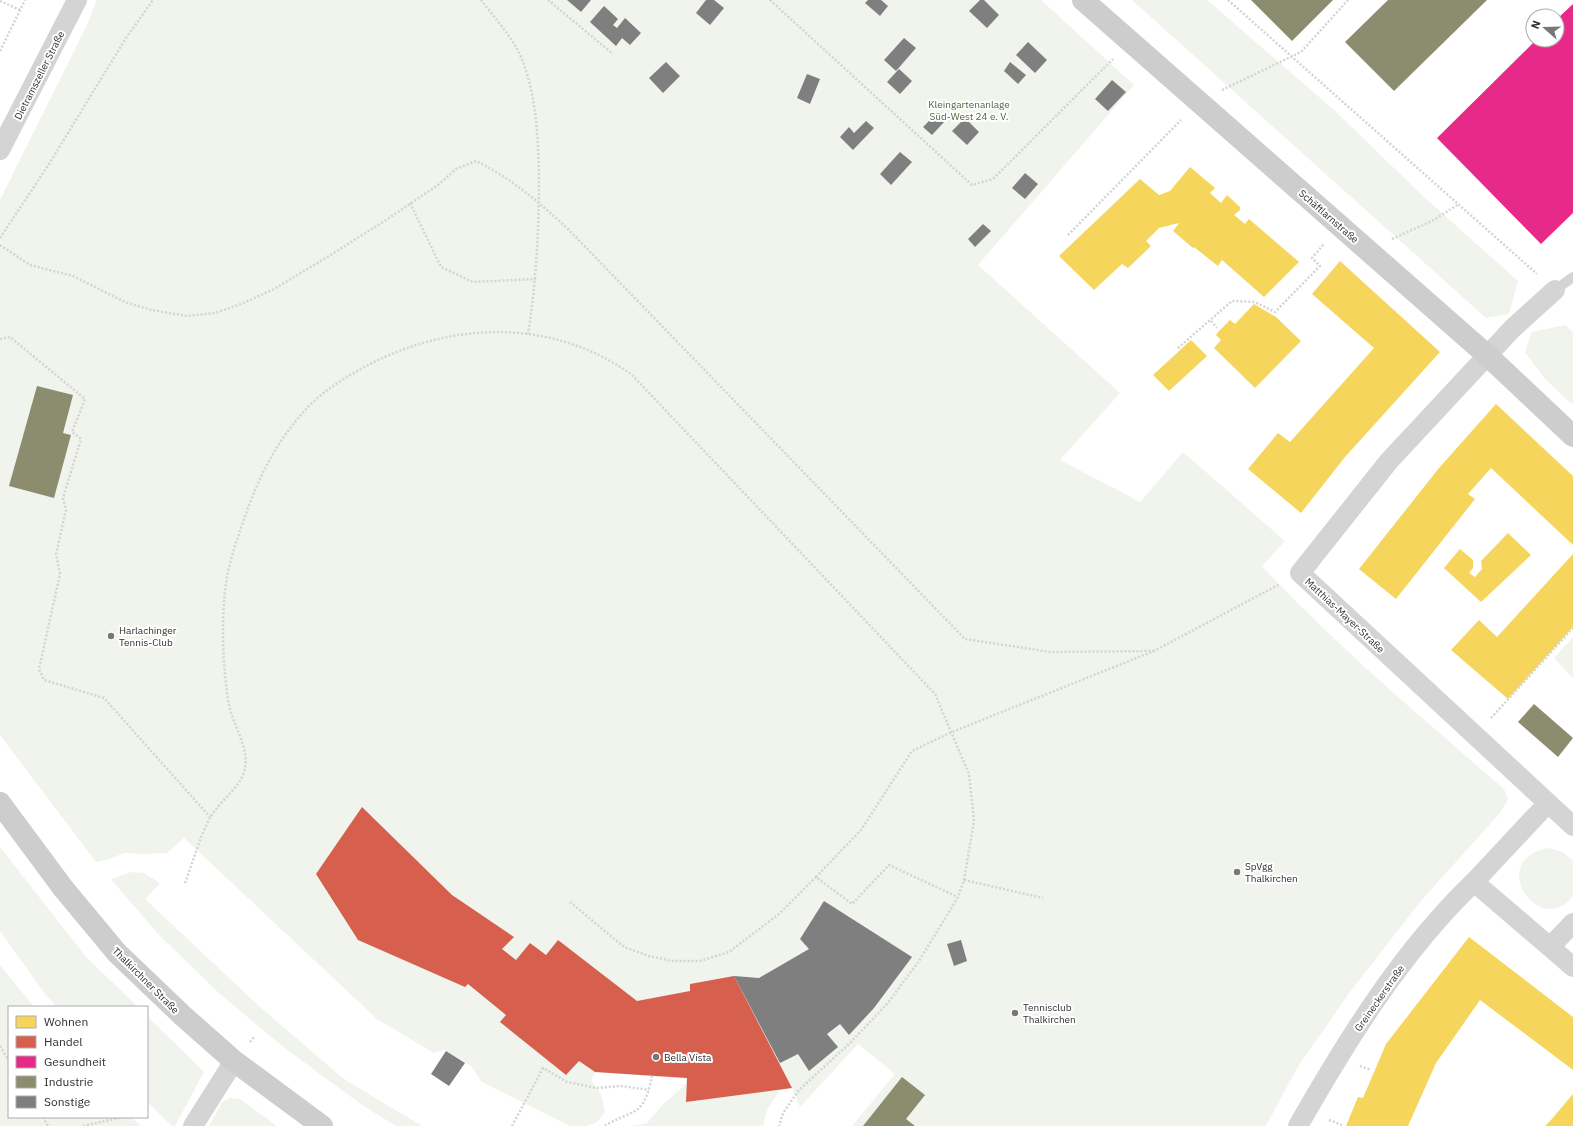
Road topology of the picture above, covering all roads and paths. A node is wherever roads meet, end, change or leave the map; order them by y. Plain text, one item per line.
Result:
1 (25, 0) edge
2 (77, 0) edge
3 (153, 0) edge
4 (481, 0) edge
5 (548, 0) edge
6 (770, 0) edge
7 (1083, 0) edge
8 (1228, 0) edge
9 (1348, 0) edge
10 (0, 1) edge
11 (20, 10) junction
12 (1129, 41) junction
13 (0, 51) edge
14 (613, 54) dead end
15 (1292, 56) junction
16 (1199, 102) junction
17 (0, 150) edge
18 (539, 203) junction
19 (410, 204) junction
20 (1459, 204) junction
21 (1068, 235) dead end
22 (0, 238) edge
23 (1324, 244) dead end
24 (0, 245) edge
25 (1368, 251) junction
26 (1573, 278) edge
27 (536, 279) junction
28 (1555, 290) junction
29 (1211, 321) junction
30 (1217, 328) dead end
31 (528, 334) junction
32 (0, 339) edge
33 (1178, 348) dead end
34 (1488, 356) junction
35 (1573, 436) edge
36 (1300, 573) junction
37 (1573, 628) edge
38 (1154, 651) junction
39 (952, 732) junction
40 (1476, 735) junction
41 (0, 803) edge
42 (1548, 803) junction
43 (210, 817) junction
44 (1573, 826) edge
45 (816, 876) junction
46 (964, 880) junction
47 (1474, 882) junction
48 (185, 883) dead end
49 (958, 897) junction
50 (1043, 898) dead end
51 (570, 902) dead end
52 (1573, 923) edge
53 (1550, 947) junction
54 (1573, 967) edge
55 (0, 1046) edge
56 (8, 1059) edge
57 (234, 1061) junction
58 (1358, 1065) dead end
59 (1371, 1070) dead end
60 (652, 1076) dead end
61 (649, 1090) junction
62 (119, 1118) edge
63 (1324, 1118) dead end
64 (1342, 1125) edge
65 (83, 1126) edge
66 (193, 1126) edge
67 (322, 1126) edge
68 (512, 1126) edge
69 (605, 1126) edge
70 (778, 1126) edge
71 (1298, 1126) edge

1 - 11 path
2 - 17 street, Dietramszeller Straße
3 - 22 path
4 - 18 path
5 - 14 path
6 - 12 path
7 - 12 street, Schäftlarnstraße
8 - 15 path
9 - 15 path
10 - 11 path
11 - 13 path
12 - 16 street, Schäftlarnstraße
15 - 16 path
15 - 20 path
16 - 21 path
16 - 25 street, Schäftlarnstraße
18 - 19 path
18 - 27 path
18 - 38 path
19 - 24 path
19 - 27 path
20 - 25 path
20 - 28 path
23 - 29 path
25 - 34 street, Schäftlarnstraße
26 - 28 lane
27 - 31 path
28 - 34 street, Matthias-Mayer-Straße
29 - 30 path
29 - 33 path
31 - 39 path
31 - 43 path
32 - 43 path
34 - 35 street, Schäftlarnstraße
34 - 36 street, Matthias-Mayer-Straße
36 - 38 path
36 - 40 street, Matthias-Mayer-Straße
37 - 40 path
38 - 39 path
39 - 45 path
39 - 46 path
40 - 42 street, Matthias-Mayer-Straße
41 - 57 street, Thalkirchner Straße
42 - 44 street, Matthias-Mayer-Straße
42 - 47 street, Greineckerstraße
43 - 48 path
45 - 49 path
45 - 51 path
46 - 49 path
46 - 50 path
47 - 53 street
47 - 71 street, Greineckerstraße
49 - 70 path
52 - 53 street
53 - 54 street
55 - 56 path
57 - 66 street
57 - 67 street, Thalkirchner Straße
58 - 59 path
60 - 61 path
61 - 68 path
61 - 69 path
62 - 65 path
63 - 64 path

